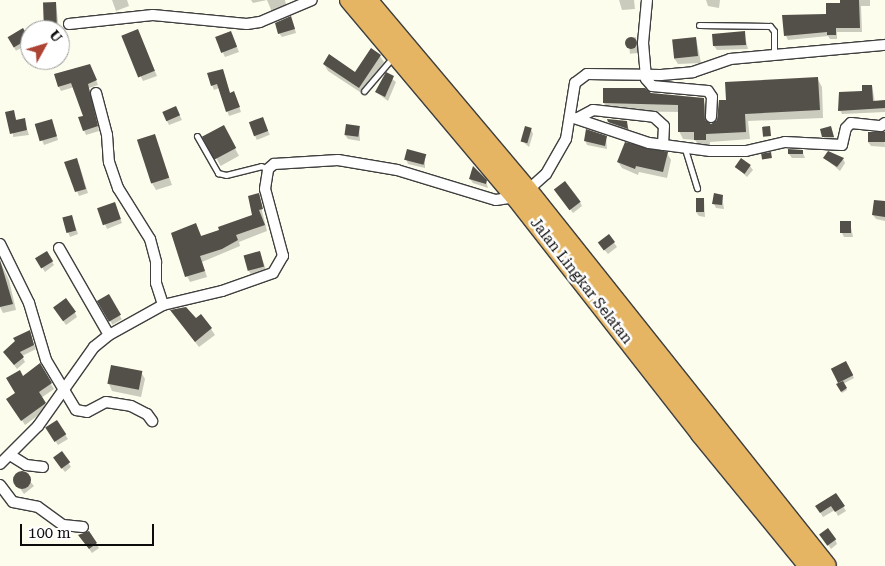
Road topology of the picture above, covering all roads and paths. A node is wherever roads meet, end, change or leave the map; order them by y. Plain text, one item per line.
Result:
1 (312, 0) edge
2 (348, 0) edge
3 (368, 0) edge
4 (647, 0) edge
5 (70, 24) edge
6 (699, 25) dead end
7 (885, 46) edge
8 (395, 54) junction
9 (774, 55) junction
10 (644, 72) junction
11 (364, 91) dead end
12 (96, 92) dead end
13 (711, 117) dead end
14 (574, 118) junction
15 (885, 123) edge
16 (197, 136) dead end
17 (663, 145) junction
18 (685, 149) junction
19 (268, 169) junction
20 (697, 188) dead end
21 (521, 194) junction
22 (0, 244) edge
23 (60, 248) dead end
24 (163, 305) junction
25 (109, 335) junction
26 (64, 388) junction
27 (152, 421) dead end
28 (10, 456) junction
29 (0, 464) edge
30 (43, 468) dead end
31 (0, 485) edge
32 (83, 527) dead end
33 (808, 566) edge
34 (827, 566) edge

1 - 5 street
2 - 8 highway, Jalan Lingkar Selatan
3 - 21 highway, Jalan Lingkar Selatan
4 - 10 street
6 - 9 lane
7 - 9 street
8 - 11 lane
8 - 21 highway, Jalan Lingkar Selatan
9 - 10 street
10 - 13 street
10 - 14 street
12 - 24 street
14 - 17 street
14 - 17 street
14 - 21 street
15 - 18 street
16 - 19 lane
17 - 18 street
18 - 20 lane
19 - 21 street
19 - 24 street
21 - 33 highway, Jalan Lingkar Selatan
21 - 34 highway, Jalan Lingkar Selatan
22 - 26 street
23 - 25 street
24 - 25 street
25 - 26 street
26 - 27 street
26 - 28 street
28 - 29 street
28 - 30 street
31 - 32 street

